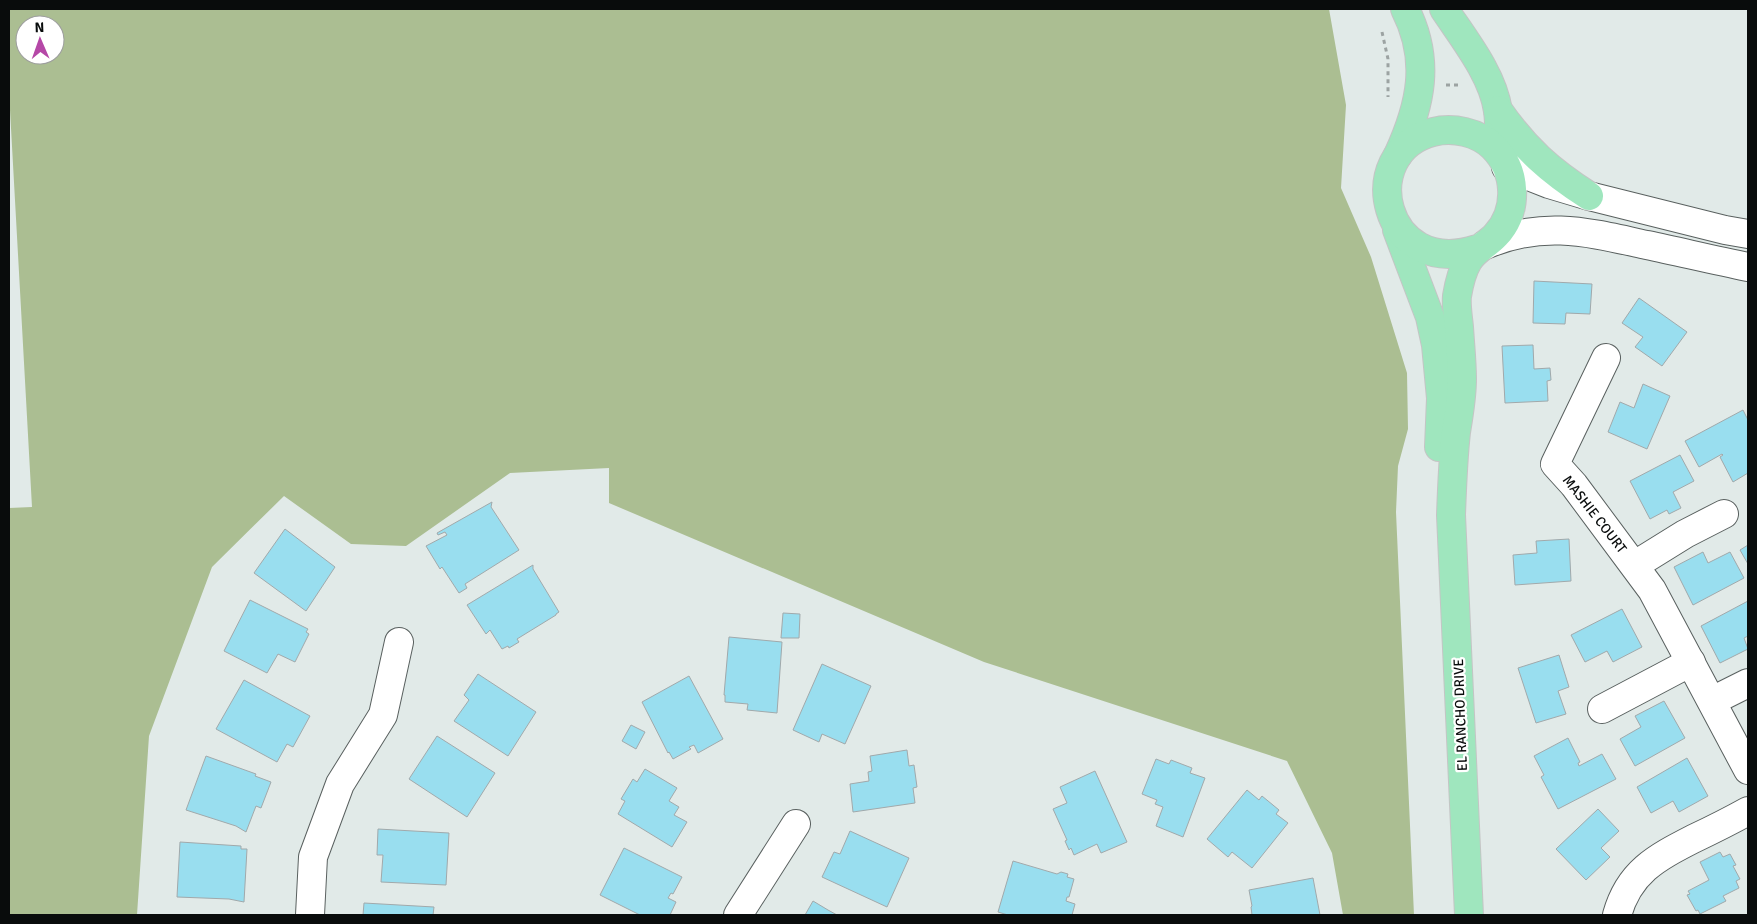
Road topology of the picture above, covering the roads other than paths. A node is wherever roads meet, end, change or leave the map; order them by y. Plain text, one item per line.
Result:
1 (1405, 9) edge
2 (1444, 9) edge
3 (1498, 110) junction
4 (1396, 160) junction
5 (1503, 161) junction
6 (1589, 196) junction
7 (1394, 221) junction
8 (1748, 234) edge
9 (1481, 247) junction
10 (1748, 267) edge
11 (1606, 358) dead end
12 (1724, 514) dead end
13 (1451, 515) junction
14 (1635, 565) junction
15 (399, 642) dead end
16 (1691, 662) junction
17 (1748, 683) edge
18 (1712, 701) junction
19 (1602, 710) dead end
20 (1748, 770) edge
21 (1748, 811) edge
22 (796, 824) dead end
23 (310, 915) edge
24 (738, 915) edge
25 (1469, 915) edge
26 (1618, 915) edge

1 - 4 main road, EL RANCHO DRIVE
2 - 3 main road, EL RANCHO DRIVE
3 - 5 main road, EL RANCHO DRIVE
3 - 6 main road
4 - 5 main road, EL RANCHO DRIVE
4 - 7 main road, EL RANCHO DRIVE
5 - 6 street
5 - 9 main road, EL RANCHO DRIVE
6 - 8 street
7 - 9 main road, EL RANCHO DRIVE
7 - 13 main road, EL RANCHO DRIVE
9 - 10 street
9 - 13 main road, EL RANCHO DRIVE
11 - 14 street, MASHIE COURT
12 - 14 street, MASHIE COURT
13 - 25 main road, EL RANCHO DRIVE
14 - 16 street, MASHIE COURT
15 - 23 street
16 - 18 street, MASHIE COURT
16 - 19 street
17 - 18 street
18 - 20 street, MASHIE COURT
21 - 26 street
22 - 24 street

